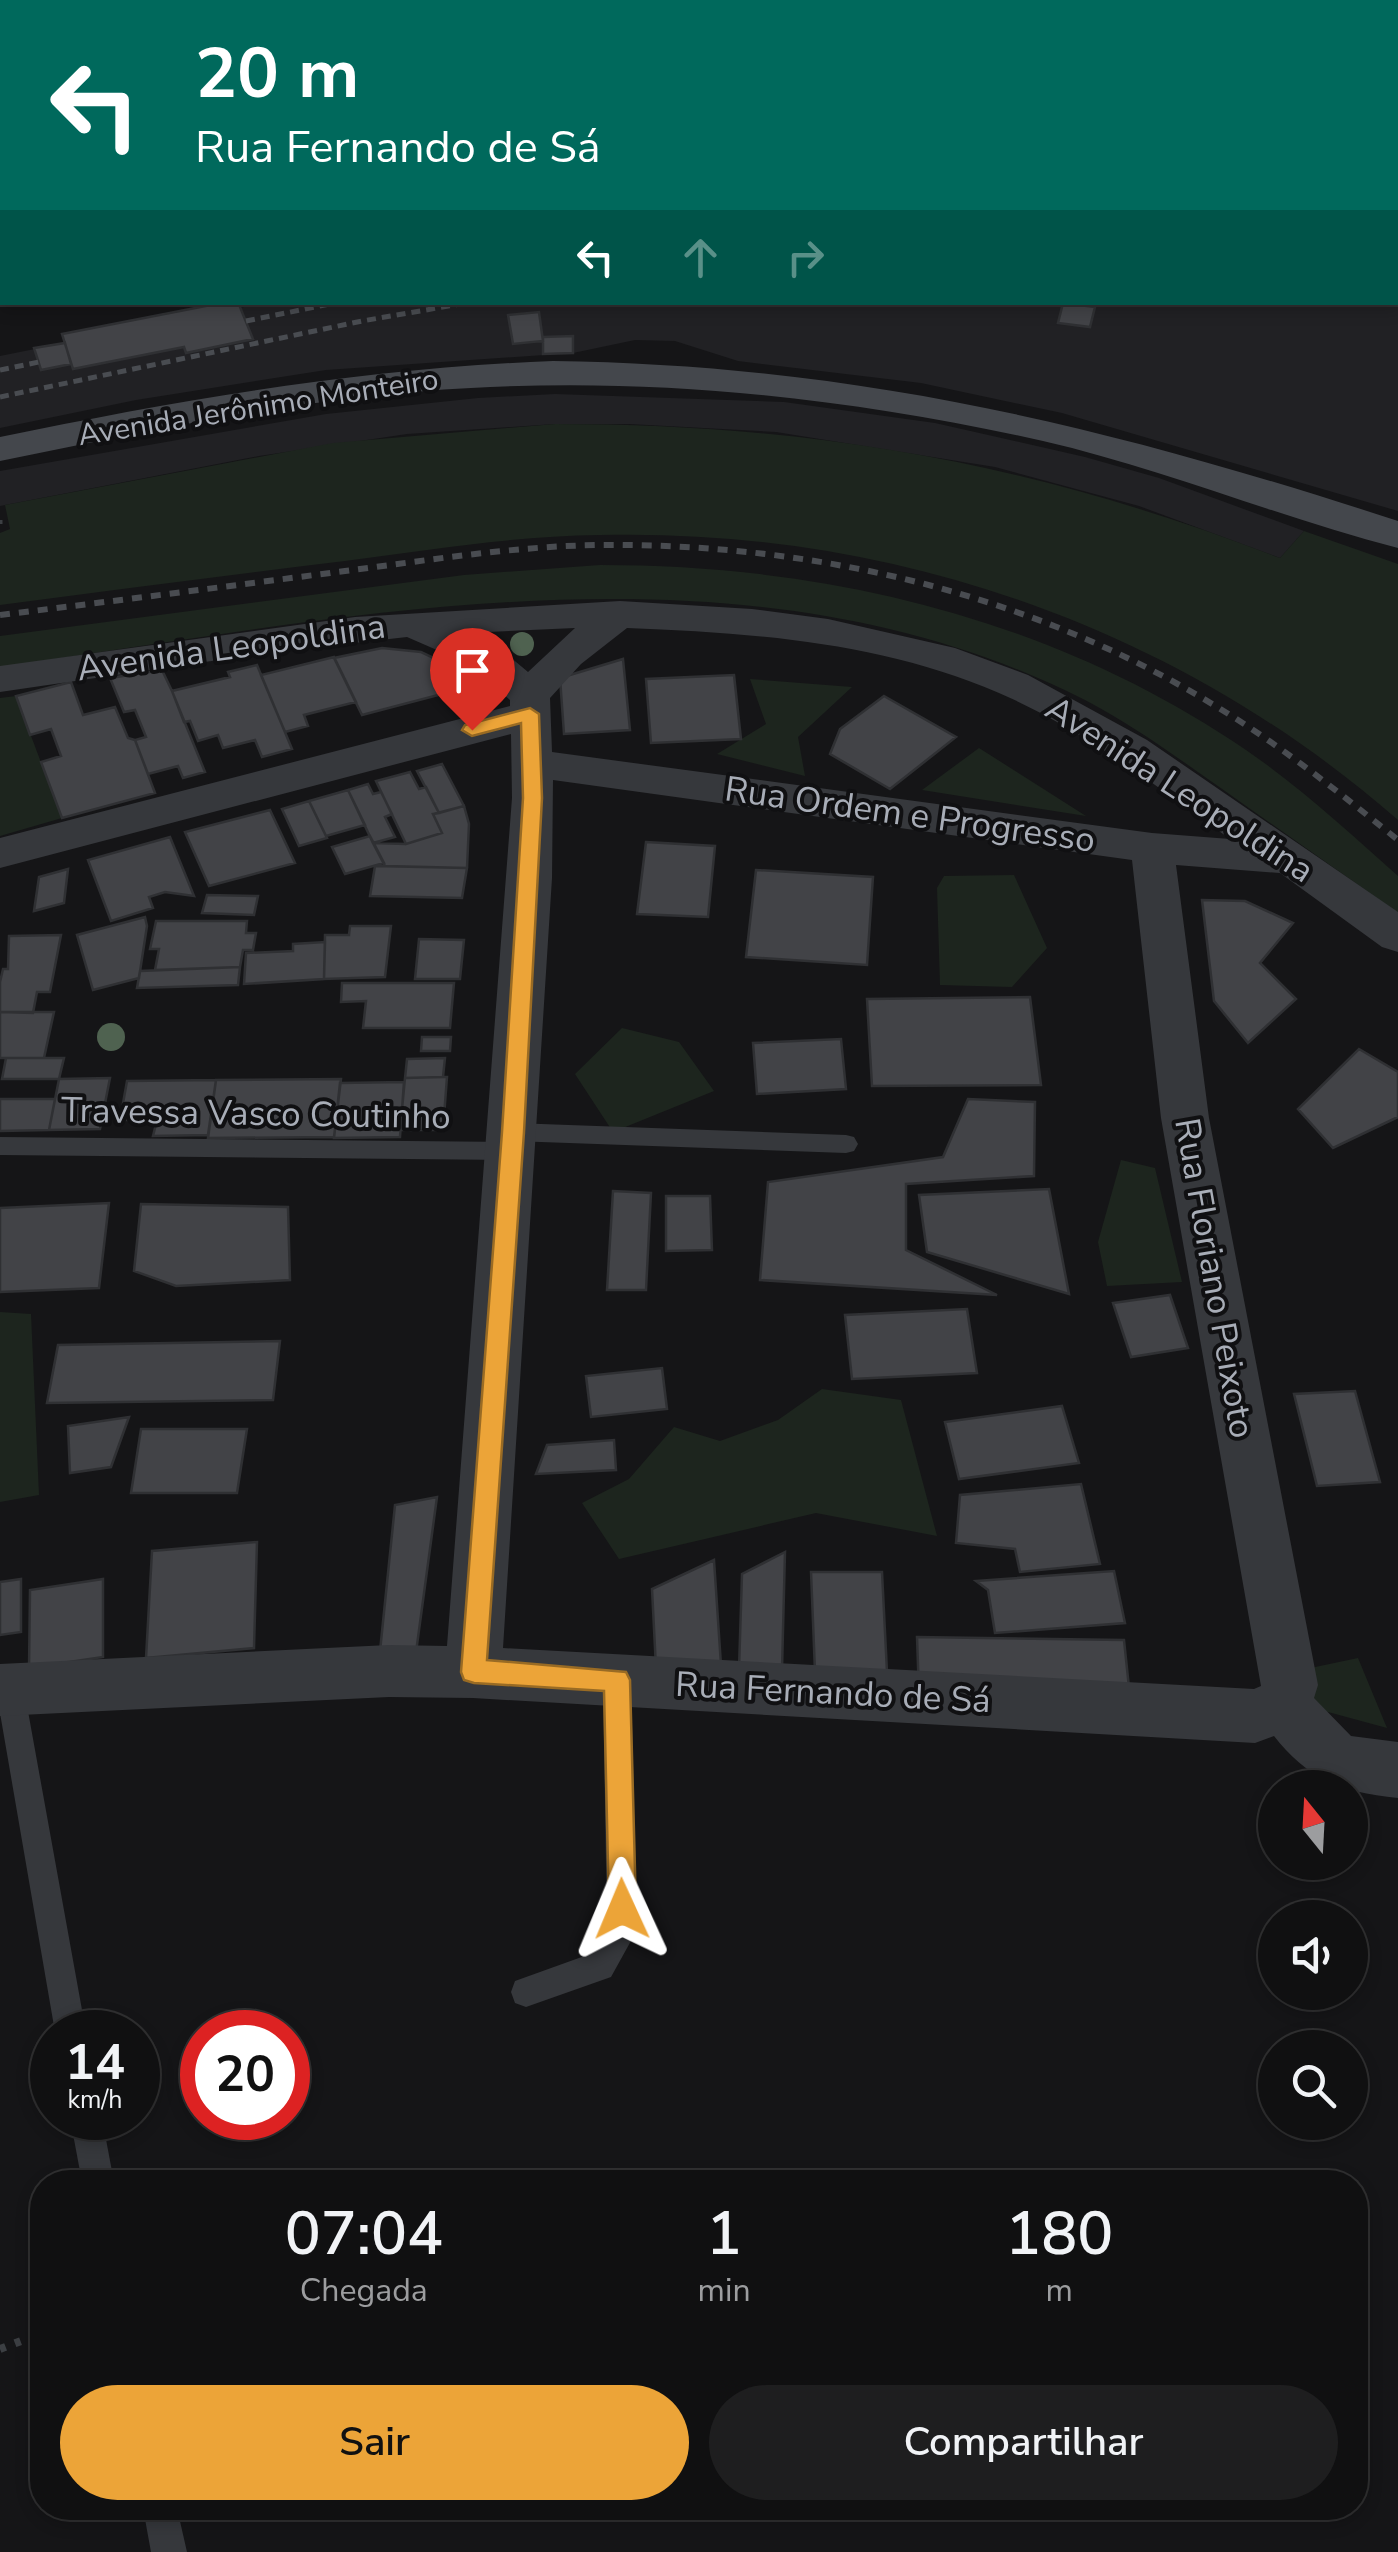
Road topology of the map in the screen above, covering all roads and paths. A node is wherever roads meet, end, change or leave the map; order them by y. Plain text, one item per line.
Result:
1 (0, 449) edge
2 (1398, 534) edge
3 (620, 614) junction
4 (404, 623) junction
5 (0, 680) edge
6 (530, 705) junction
7 (532, 762) junction
8 (1152, 848) junction
9 (0, 852) edge
10 (1288, 858) junction
11 (1398, 936) edge
12 (512, 1142) junction
13 (846, 1144) dead end
14 (0, 1146) edge
15 (474, 1672) junction
16 (617, 1680) junction
17 (5, 1690) edge
18 (1284, 1704) junction
19 (1398, 1770) edge
20 (526, 1992) dead end
21 (67, 2010) edge
22 (90, 2140) edge
23 (96, 2170) edge
24 (30, 2338) edge
25 (0, 2349) edge
26 (162, 2520) edge
27 (168, 2552) edge

1 - 2 street, Avenida Jerônimo Monteiro
3 - 4 street, Avenida Leopoldina
3 - 6 street
3 - 10 street, Avenida Leopoldina
4 - 5 street, Avenida Leopoldina
4 - 6 street
6 - 7 street
6 - 9 street
7 - 8 street, Rua Ordem e Progresso
7 - 12 street
8 - 10 street, Rua Ordem e Progresso
8 - 18 street, Rua Floriano Peixoto
10 - 11 street, Avenida Leopoldina
12 - 13 lane, Travessa Vasco Coutinho
12 - 14 lane, Travessa Vasco Coutinho
12 - 15 street
15 - 16 street, Rua Fernando de Sá
15 - 17 street, Rua Fernando de Sá
16 - 18 street, Rua Fernando de Sá
16 - 20 lane
17 - 21 lane
18 - 19 street
22 - 23 lane
24 - 25 path
26 - 27 lane

